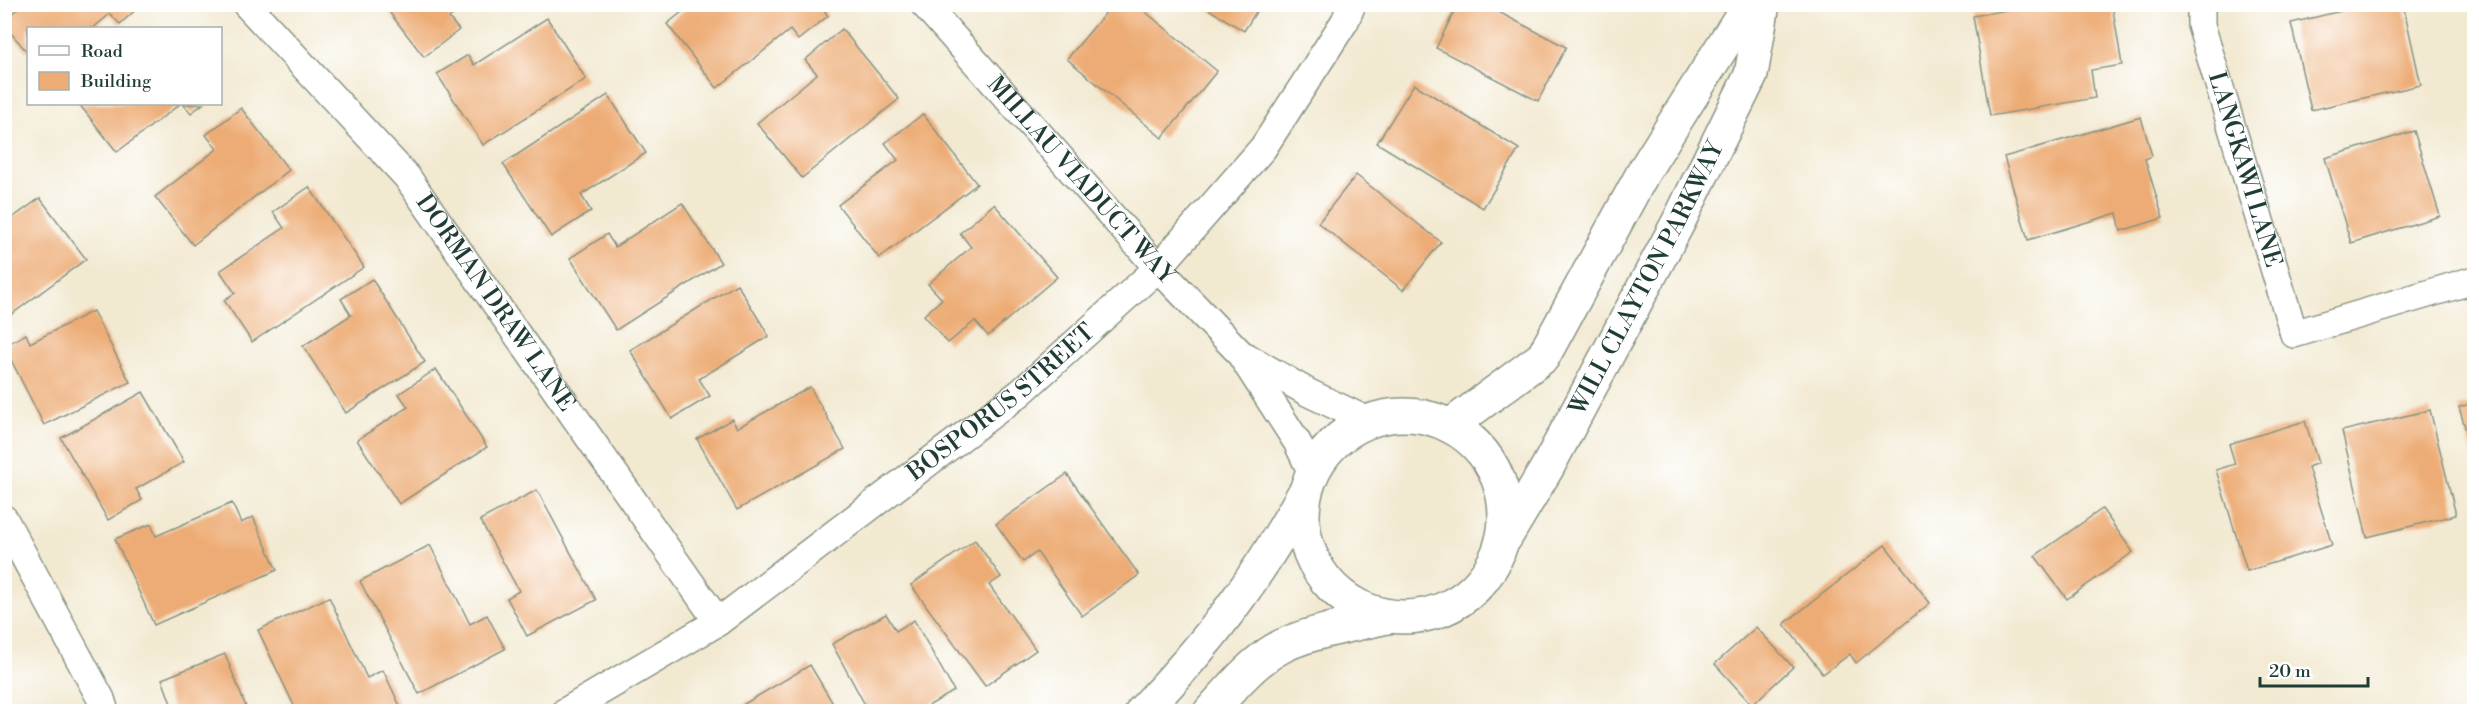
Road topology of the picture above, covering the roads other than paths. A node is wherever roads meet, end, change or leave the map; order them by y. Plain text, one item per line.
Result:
1 (246, 4) edge
2 (924, 4) edge
3 (1352, 4) edge
4 (1749, 4) edge
5 (1763, 4) edge
6 (2201, 4) edge
7 (1158, 268) junction
8 (2475, 280) edge
9 (1239, 352) junction
10 (1368, 422) junction
11 (1450, 426) junction
12 (1308, 481) junction
13 (4, 519) edge
14 (1503, 542) junction
15 (1387, 617) junction
16 (718, 622) junction
17 (105, 711) edge
18 (565, 711) edge
19 (1142, 711) edge
20 (1210, 711) edge

1 - 16 street, DORMAN DRAW LANE
2 - 7 street, MILLAU VIADUCT WAY
3 - 7 street, BOSPORUS STREET
4 - 11 street, WILL CLAYTON PARKWAY
5 - 14 street, WILL CLAYTON PARKWAY
6 - 8 street, LANGKAWI LANE
7 - 9 street, MILLAU VIADUCT WAY
7 - 16 street, BOSPORUS STREET
9 - 10 street, MILLAU VIADUCT WAY
9 - 12 street, MILLAU VIADUCT WAY
10 - 11 street
10 - 12 street
11 - 14 street
12 - 15 street
12 - 19 street
13 - 17 street
14 - 15 street
15 - 20 street
16 - 18 street, BOSPORUS STREET

